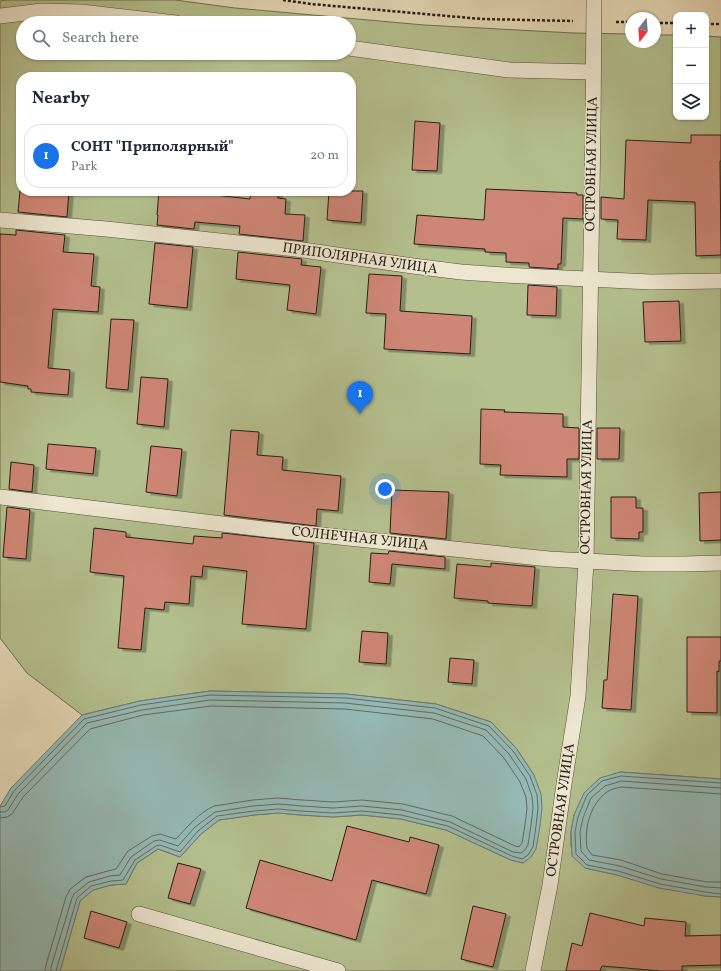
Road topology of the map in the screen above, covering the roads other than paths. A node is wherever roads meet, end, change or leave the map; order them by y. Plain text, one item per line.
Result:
1 (594, 0) edge
2 (0, 16) edge
3 (116, 16) edge
4 (356, 49) edge
5 (593, 72) junction
6 (0, 220) edge
7 (591, 280) junction
8 (721, 282) edge
9 (0, 498) edge
10 (586, 562) junction
11 (721, 563) edge
12 (139, 914) dead end
13 (338, 971) edge
14 (533, 971) edge

1 - 5 lane, ОСТРОВНАЯ УЛИЦА
2 - 3 lane
4 - 5 lane
5 - 7 lane, ОСТРОВНАЯ УЛИЦА
6 - 7 lane, ПРИПОЛЯРНАЯ УЛИЦА
7 - 8 lane, ПРИПОЛЯРНАЯ УЛИЦА
7 - 10 lane, ОСТРОВНАЯ УЛИЦА
9 - 10 lane, СОЛНЕЧНАЯ УЛИЦА
10 - 11 lane, СОЛНЕЧНАЯ УЛИЦА
10 - 14 lane, ОСТРОВНАЯ УЛИЦА
12 - 13 lane

